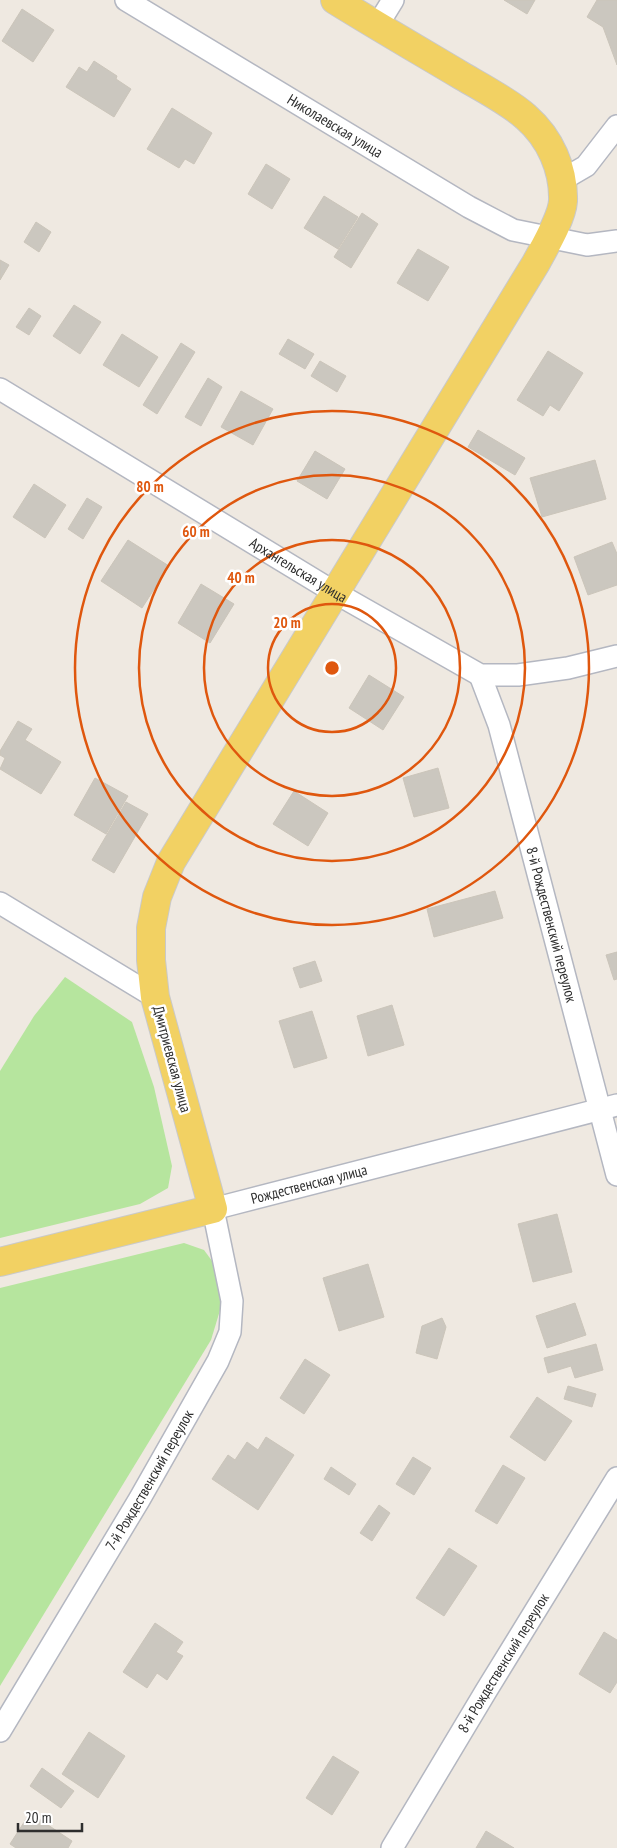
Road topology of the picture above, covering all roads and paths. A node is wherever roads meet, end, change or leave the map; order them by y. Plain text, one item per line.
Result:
1 (126, 0) edge
2 (335, 0) edge
3 (393, 0) edge
4 (378, 26) junction
5 (617, 126) edge
6 (562, 180) junction
7 (550, 237) junction
8 (617, 241) edge
9 (0, 389) edge
10 (334, 592) junction
11 (617, 656) edge
12 (480, 675) junction
13 (0, 903) edge
14 (155, 997) junction
15 (609, 1107) edge
16 (617, 1175) edge
17 (213, 1209) junction
18 (0, 1262) edge
19 (617, 1478) edge
20 (0, 1731) edge
21 (392, 1848) edge

1 - 7 street, Николаевская улица
2 - 4 main road
3 - 4 street
4 - 6 main road
5 - 6 street
6 - 7 main road
7 - 8 street, Николаевская улица
7 - 10 main road
9 - 10 street, Архангельская улица
10 - 12 street, Архангельская улица
10 - 14 main road
11 - 12 street, Архангельская улица
12 - 15 street, 8-й Рождественский переулок
13 - 14 street, Дмитриевская улица
14 - 17 main road, Дмитриевская улица
15 - 16 street, 8-й Рождественский переулок
15 - 17 street, Рождественская улица
17 - 18 main road, Рождественская улица
17 - 20 street, 7-й Рождественский переулок
19 - 21 street, 8-й Рождественский переулок

